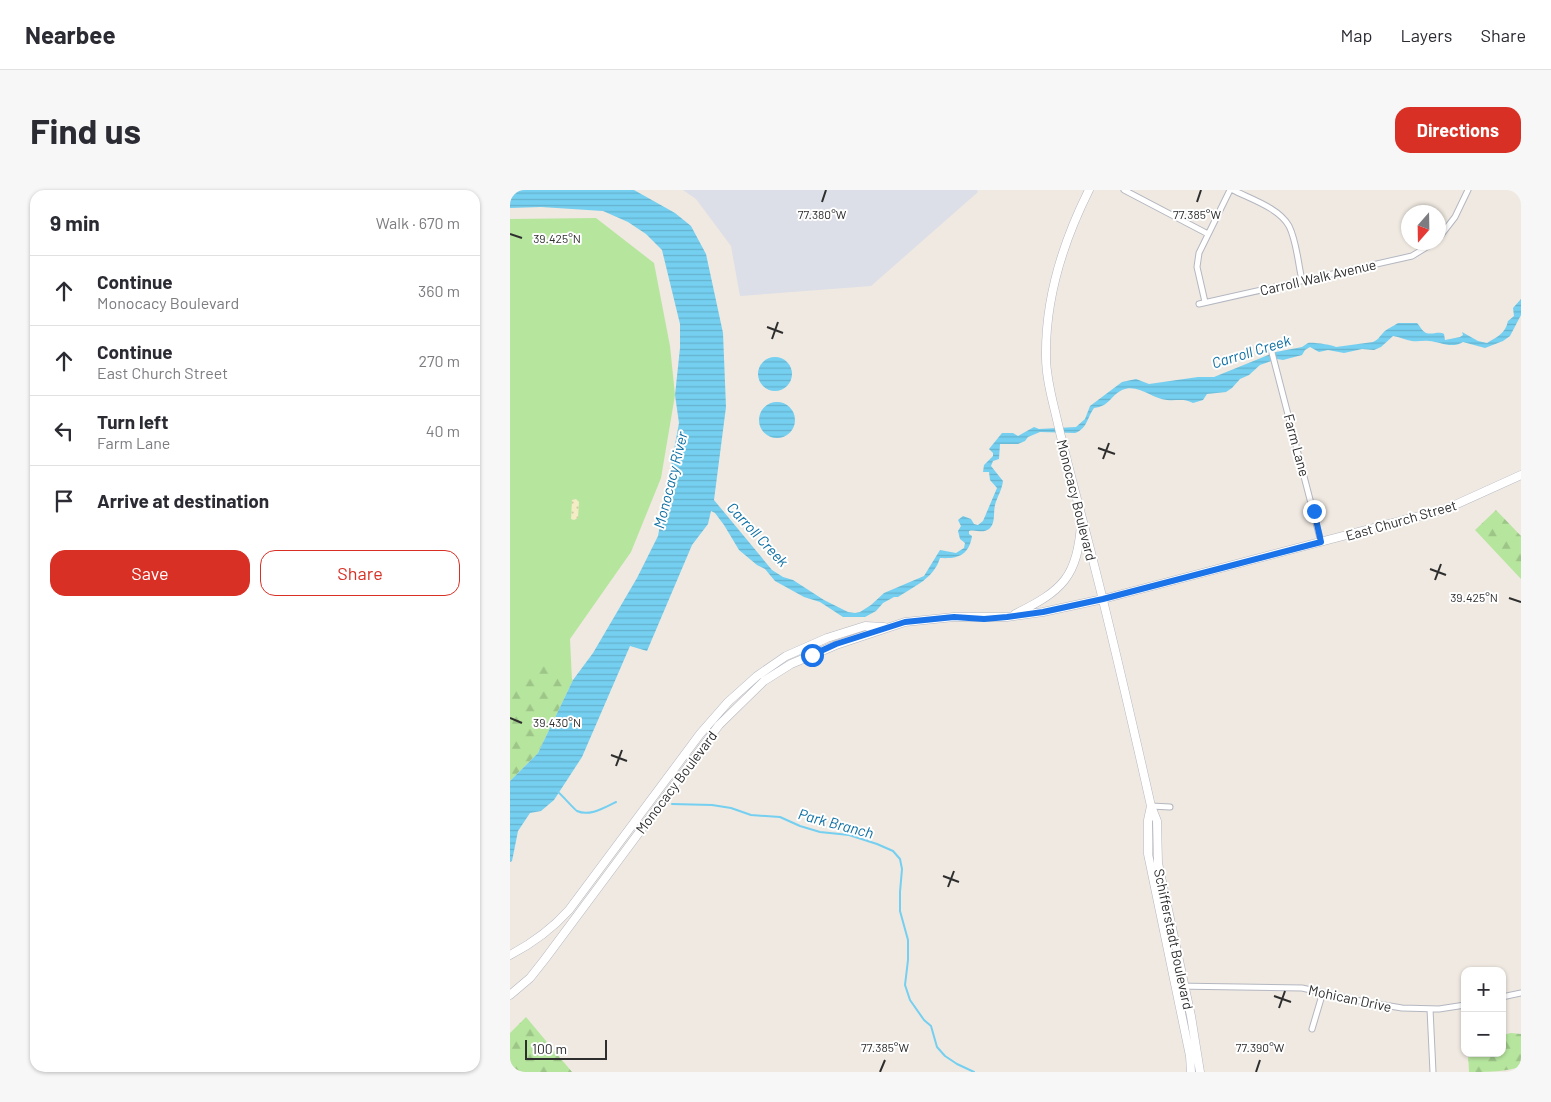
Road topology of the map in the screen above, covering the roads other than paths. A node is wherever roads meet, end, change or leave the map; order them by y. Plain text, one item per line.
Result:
1 (1089, 190) edge
2 (1124, 190) edge
3 (1232, 190) edge
4 (1468, 190) edge
5 (1446, 228) edge
6 (1208, 234) junction
7 (1421, 250) edge
8 (1302, 280) junction
9 (1205, 302) junction
10 (1199, 304) dead end
11 (1271, 349) dead end
12 (1521, 475) edge
13 (1081, 514) junction
14 (1321, 542) junction
15 (1103, 599) junction
16 (1007, 617) junction
17 (888, 627) junction
18 (1151, 806) junction
19 (1170, 807) dead end
20 (510, 955) edge
21 (1184, 985) junction
22 (1175, 986) junction
23 (1323, 992) junction
24 (1521, 993) edge
25 (510, 995) edge
26 (1506, 996) edge
27 (1461, 1005) edge
28 (1430, 1009) junction
29 (1312, 1029) dead end
30 (1191, 1072) edge
31 (1200, 1072) edge
32 (1433, 1072) edge

1 - 13 main road, Monocacy Boulevard
2 - 6 street
3 - 6 street
3 - 8 street
4 - 5 street
6 - 9 street
7 - 8 street, Carroll Walk Avenue
8 - 9 street, Carroll Walk Avenue
9 - 10 street, Carroll Walk Avenue
11 - 14 street, Farm Lane
12 - 14 main road, East Church Street
13 - 15 main road, Monocacy Boulevard
13 - 16 main road
14 - 15 main road, East Church Street
15 - 16 main road, Monocacy Boulevard
15 - 18 main road, Schifferstadt Boulevard
16 - 17 main road, Monocacy Boulevard
17 - 20 main road, Monocacy Boulevard
17 - 25 main road, Monocacy Boulevard
18 - 19 street
18 - 21 main road, Schifferstadt Boulevard
18 - 22 main road, Schifferstadt Boulevard
21 - 22 street, Mohican Drive
21 - 23 street, Mohican Drive
21 - 31 main road, Schifferstadt Boulevard
22 - 30 main road, Schifferstadt Boulevard
23 - 28 street, Mohican Drive
23 - 29 street
24 - 26 street
27 - 28 street, Mohican Drive
28 - 32 street

